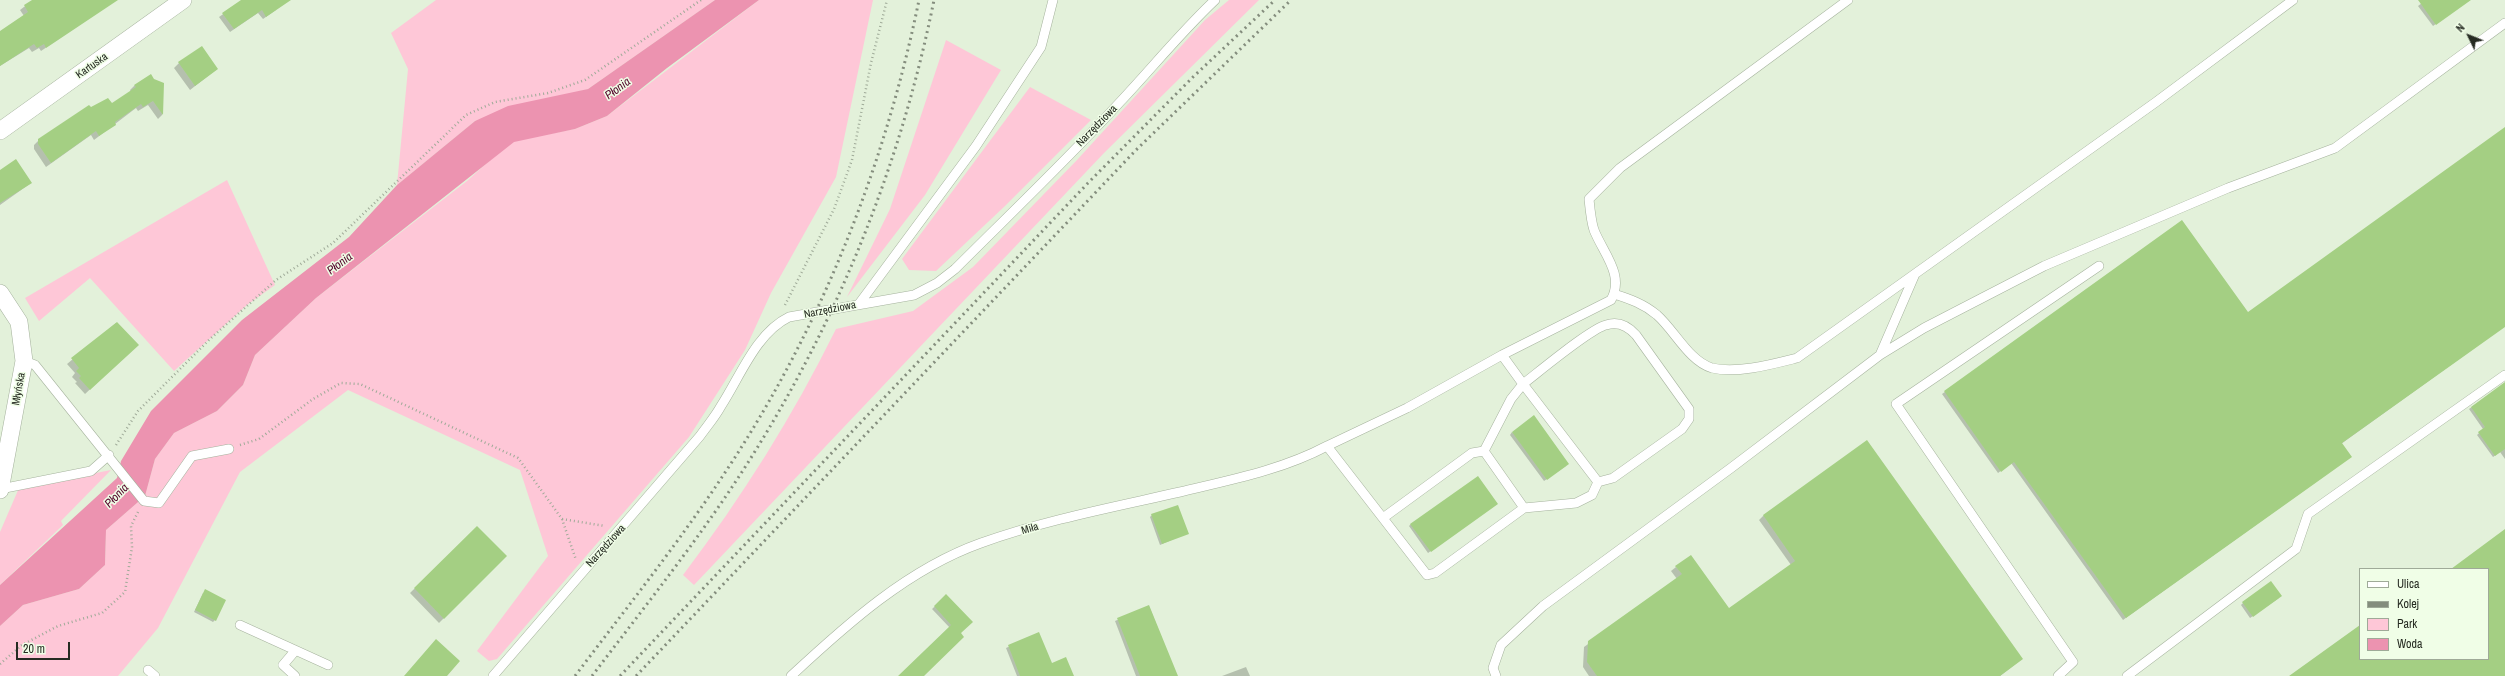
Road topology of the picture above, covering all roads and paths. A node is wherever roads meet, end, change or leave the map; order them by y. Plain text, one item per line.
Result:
1 (183, 0) edge
2 (701, 0) edge
3 (887, 0) edge
4 (1053, 0) edge
5 (1215, 0) edge
6 (1848, 0) edge
7 (2293, 0) edge
8 (2505, 23) edge
9 (0, 131) edge
10 (2099, 266) dead end
11 (1916, 273) junction
12 (0, 293) edge
13 (1614, 294) junction
14 (859, 304) junction
15 (781, 321) junction
16 (1502, 355) junction
17 (1880, 355) junction
18 (24, 361) junction
19 (2505, 375) edge
20 (1523, 384) junction
21 (1327, 446) junction
22 (229, 449) joint
23 (1484, 452) junction
24 (109, 455) junction
25 (1598, 482) junction
26 (0, 489) edge
27 (144, 501) junction
28 (1524, 508) junction
29 (1383, 518) junction
30 (562, 519) junction
31 (622, 529) junction
32 (581, 573) junction
33 (240, 624) dead end
34 (295, 651) junction
35 (0, 664) edge
36 (328, 665) dead end
37 (295, 676) edge
38 (493, 676) edge
39 (791, 676) edge
40 (1496, 676) edge
41 (2058, 676) edge
42 (2126, 676) edge

1 - 9 street, Kartuska
2 - 24 path
3 - 15 path
4 - 14 lane
5 - 14 lane, Narzędziowa
6 - 13 lane
7 - 11 lane
8 - 17 lane
10 - 41 lane
11 - 13 lane
11 - 17 lane
12 - 18 street, Młyńska
13 - 16 lane, Miła
14 - 15 lane, Narzędziowa
15 - 31 lane, Narzędziowa
16 - 20 lane
16 - 21 lane, Miła
17 - 40 lane
18 - 24 lane
18 - 26 street, Młyńska
19 - 42 lane
20 - 23 lane
20 - 25 lane
20 - 25 lane
21 - 29 lane
21 - 39 lane, Miła
22 - 27 lane
22 - 30 path
23 - 28 lane
23 - 29 lane
24 - 26 lane
24 - 27 lane
25 - 28 lane
27 - 35 path
28 - 29 lane
30 - 31 path
30 - 32 path
31 - 32 lane, Narzędziowa
32 - 38 lane, Narzędziowa
33 - 34 lane
34 - 36 lane
34 - 37 lane

